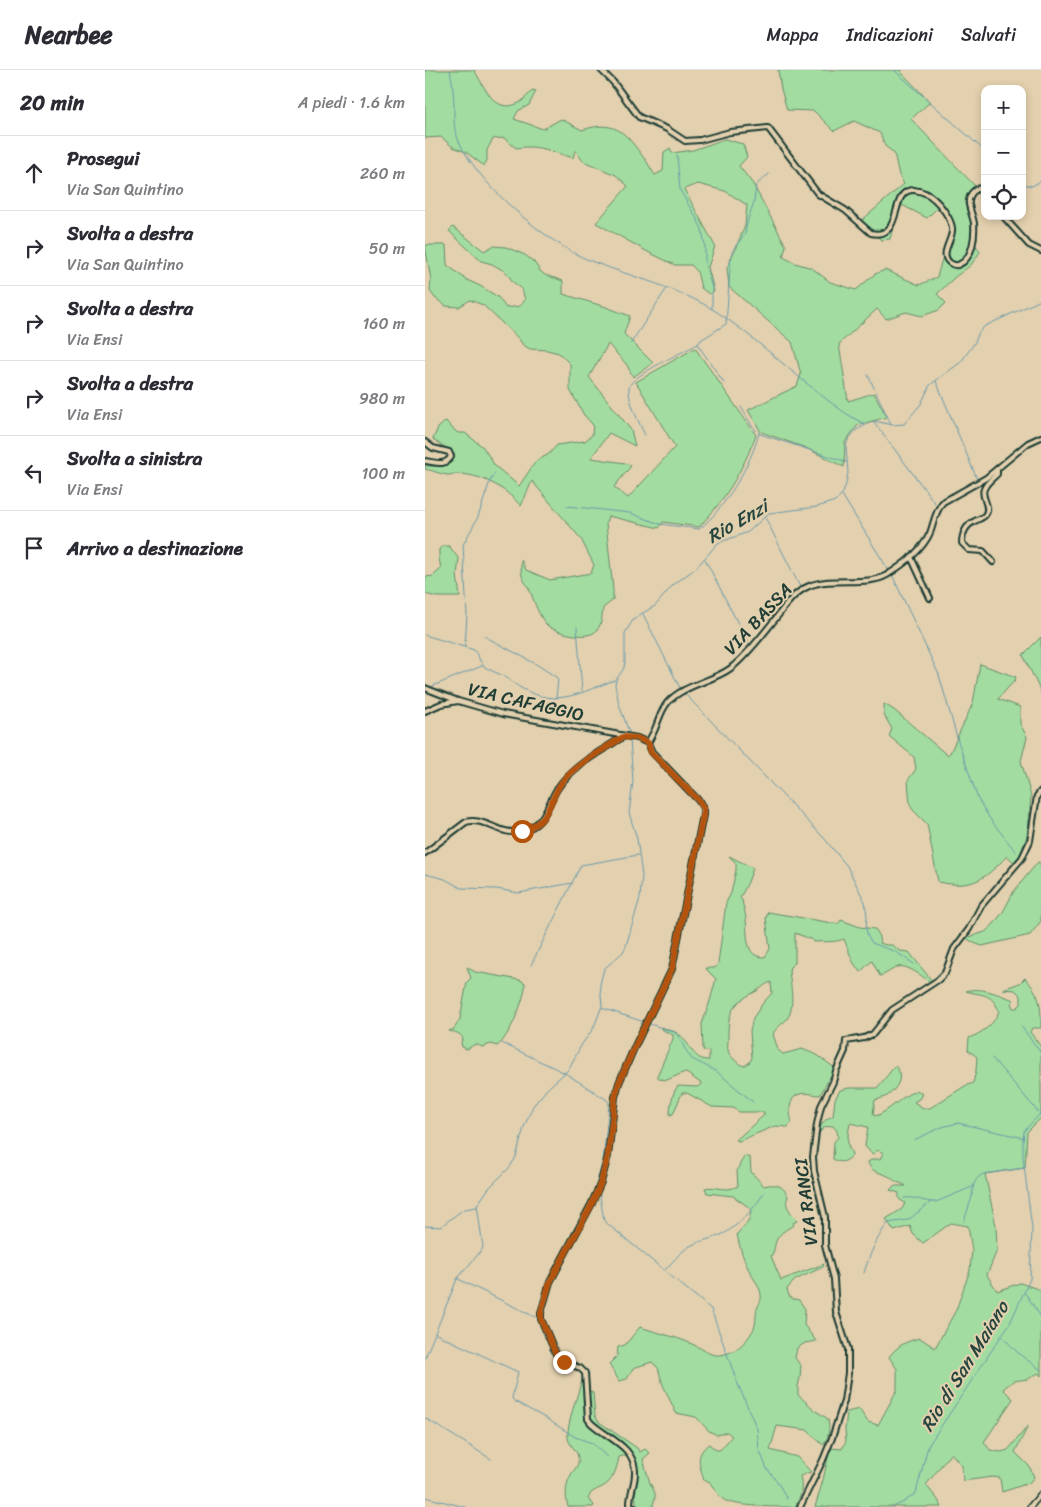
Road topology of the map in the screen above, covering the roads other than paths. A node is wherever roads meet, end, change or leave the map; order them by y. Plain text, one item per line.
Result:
1 (601, 70) edge
2 (981, 188) edge
3 (1006, 220) edge
4 (1041, 251) edge
5 (1041, 437) edge
6 (425, 442) edge
7 (425, 461) edge
8 (997, 469) junction
9 (911, 557) junction
10 (993, 562) dead end
11 (930, 598) dead end
12 (425, 688) edge
13 (458, 701) junction
14 (425, 711) edge
15 (624, 737) junction
16 (648, 743) junction
17 (1041, 791) edge
18 (425, 853) edge
19 (1041, 1494) edge
20 (634, 1507) edge
21 (800, 1507) edge
22 (1030, 1507) edge

1 - 2 street
3 - 4 street
5 - 8 street, VIA BASSA
6 - 7 street
8 - 9 street, VIA BASSA
8 - 10 street
9 - 11 street
9 - 16 street, VIA BASSA
12 - 13 street, VIA CAFAGGIO
13 - 14 street
13 - 15 street, VIA CAFAGGIO
15 - 16 street, VIA CAFAGGIO
15 - 18 street
16 - 20 street
17 - 21 street, VIA RANCI
19 - 22 street

